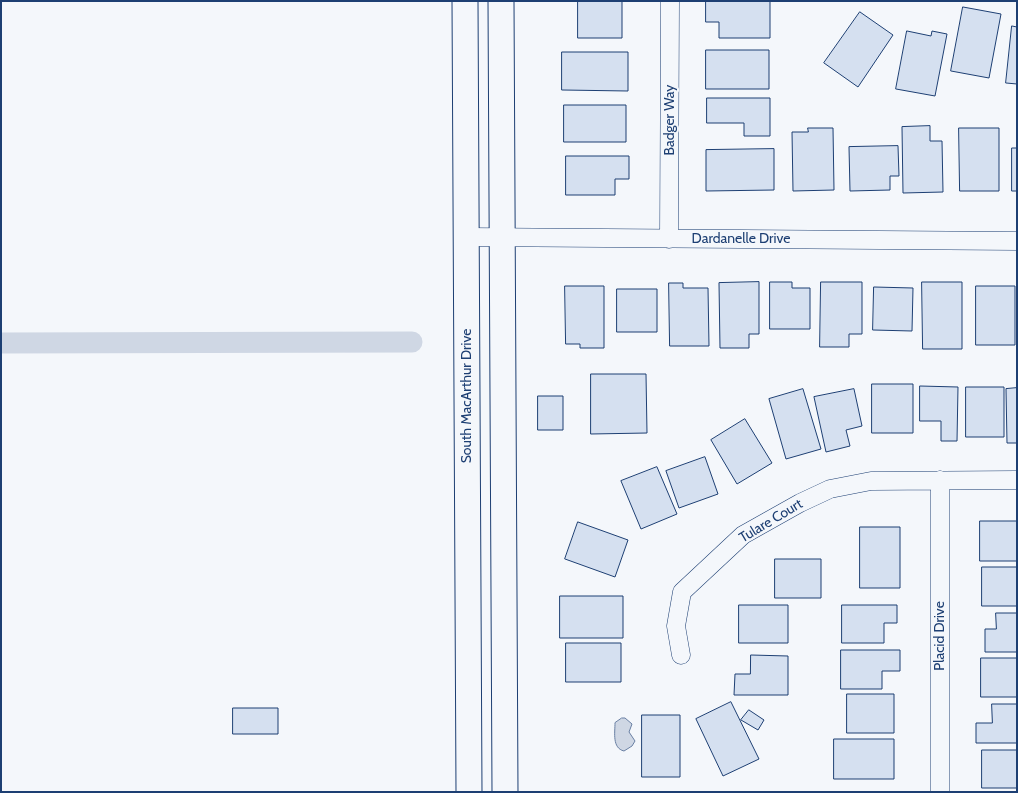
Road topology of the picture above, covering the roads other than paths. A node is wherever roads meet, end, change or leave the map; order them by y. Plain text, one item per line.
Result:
1 (465, 1) edge
2 (501, 1) edge
3 (670, 1) edge
4 (466, 237) junction
5 (502, 237) junction
6 (669, 239) junction
7 (1017, 241) edge
8 (940, 480) junction
9 (1017, 480) edge
10 (681, 655) dead end
11 (469, 792) edge
12 (505, 792) edge
13 (940, 792) edge

1 - 4 main road, South MacArthur Drive
2 - 5 main road
3 - 6 street, Badger Way
4 - 5 street, Dardanelle Drive
4 - 11 main road, South MacArthur Drive
5 - 6 street, Dardanelle Drive
5 - 12 main road
6 - 7 street, Dardanelle Drive
8 - 9 street, Tulare Court
8 - 10 street, Tulare Court
8 - 13 street, Placid Drive

